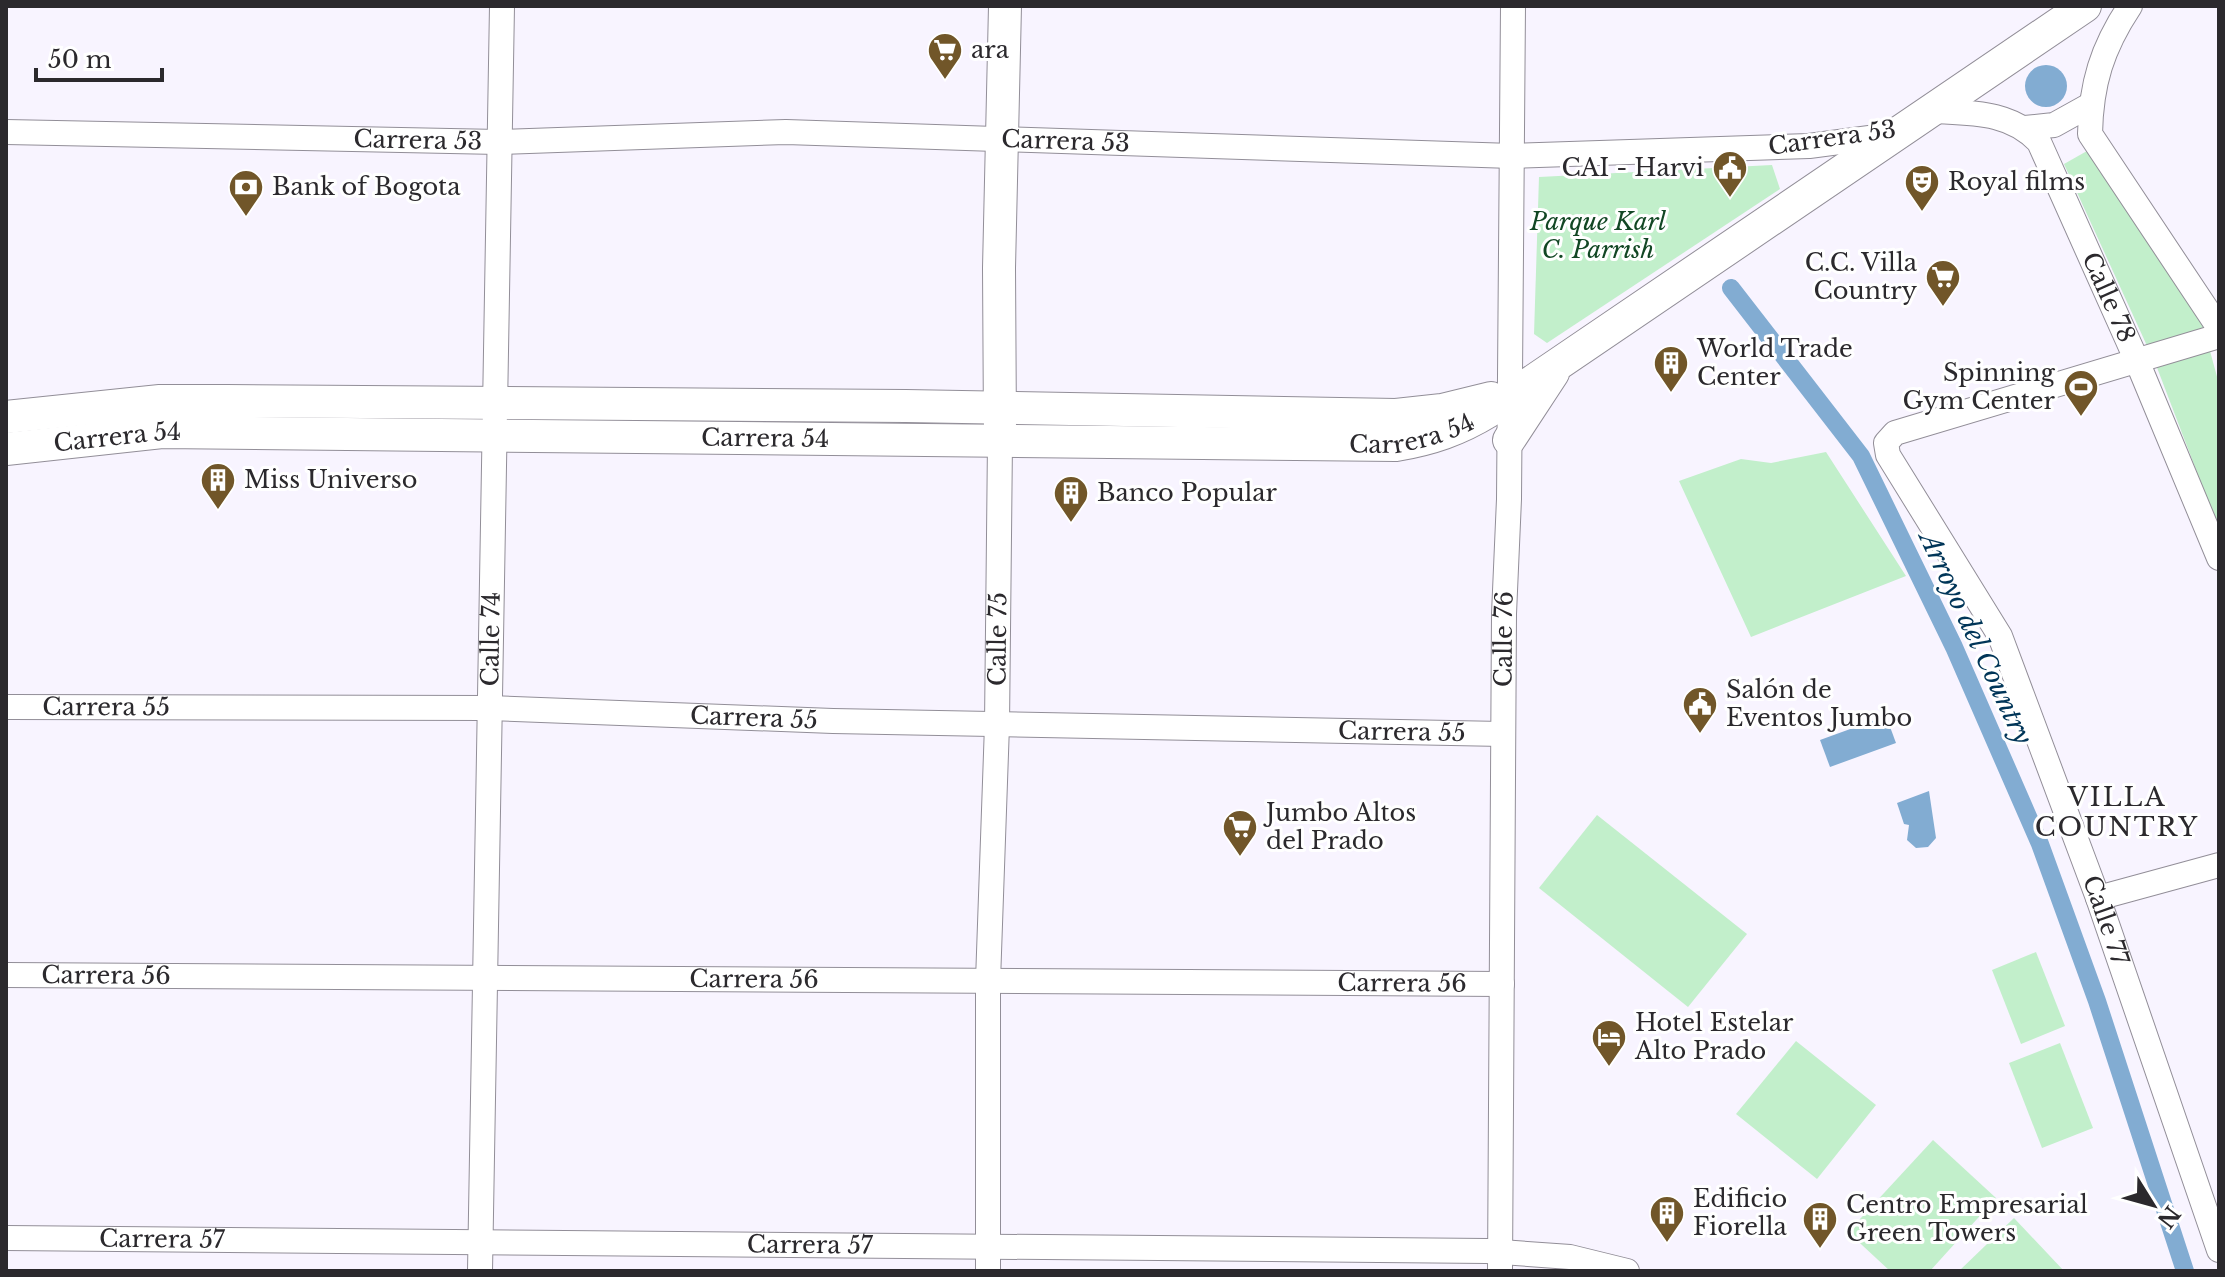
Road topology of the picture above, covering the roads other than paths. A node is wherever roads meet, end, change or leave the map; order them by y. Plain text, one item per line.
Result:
1 (502, 6) edge
2 (1005, 6) edge
3 (1513, 6) edge
4 (2085, 6) edge
5 (2130, 6) edge
6 (2090, 105) junction
7 (1935, 111) junction
8 (2025, 128) junction
9 (6, 132) edge
10 (1898, 134) junction
11 (2090, 134) junction
12 (1003, 139) junction
13 (499, 142) junction
14 (1512, 156) junction
15 (2048, 156) junction
16 (2219, 328) edge
17 (2219, 336) edge
18 (1567, 355) junction
19 (2137, 361) junction
20 (1510, 394) junction
21 (493, 403) junction
22 (727, 404) junction
23 (999, 409) junction
24 (1230, 412) junction
25 (6, 417) edge
26 (227, 417) junction
27 (494, 435) junction
28 (727, 438) junction
29 (1509, 440) junction
30 (1000, 441) junction
31 (1231, 445) junction
32 (6, 449) edge
33 (2219, 558) edge
34 (6, 707) edge
35 (489, 708) junction
36 (997, 725) junction
37 (1503, 734) junction
38 (2219, 865) edge
39 (2098, 898) junction
40 (6, 975) edge
41 (485, 978) junction
42 (988, 981) junction
43 (1502, 984) junction
44 (6, 1238) edge
45 (480, 1243) junction
46 (2219, 1250) edge
47 (988, 1259) edge
48 (1501, 1261) edge
49 (1620, 1269) edge
50 (480, 1271) edge

1 - 13 street, Calle 74
2 - 12 main road, Calle 75
3 - 14 street, Calle 76
4 - 7 main road, Carrera 53
5 - 6 street
6 - 8 street
6 - 11 street
7 - 8 street
7 - 10 main road, Carrera 53
8 - 15 street, Calle 78
9 - 13 street, Carrera 53
10 - 14 street, Carrera 53
10 - 18 main road, Carrera 54
11 - 15 street
11 - 16 street
12 - 13 street, Carrera 53
12 - 14 street, Carrera 53
12 - 23 main road, Calle 75
13 - 21 street, Calle 74
14 - 20 street, Calle 76
15 - 19 street, Calle 78
17 - 19 street
18 - 20 main road, Carrera 54
18 - 29 main road
19 - 33 street, Calle 78
19 - 39 street, Calle 77
20 - 24 main road, Carrera 54
20 - 29 street, Calle 76
20 - 31 main road, Carrera 54
21 - 22 main road, Carrera 54
21 - 26 main road, Carrera 54
21 - 27 street, Calle 74
22 - 23 main road, Carrera 54
22 - 28 main road
23 - 24 main road, Carrera 54
23 - 30 main road, Calle 75
24 - 31 main road
25 - 26 main road, Carrera 54
26 - 27 main road, Carrera 54
26 - 32 main road, Carrera 54
27 - 28 main road, Carrera 54
27 - 35 street, Calle 74
28 - 30 main road, Carrera 54
29 - 37 street, Calle 76
30 - 31 main road, Carrera 54
30 - 36 street, Calle 75
34 - 35 street, Carrera 55
35 - 36 street, Carrera 55
35 - 41 street, Calle 74
36 - 37 street, Carrera 55
36 - 42 street, Calle 75
37 - 43 street, Calle 76
38 - 39 street
39 - 46 street, Calle 77
40 - 41 street, Carrera 56
41 - 42 street, Carrera 56
41 - 45 street, Calle 74
42 - 43 street, Carrera 56
42 - 47 street, Calle 75
43 - 48 street, Calle 76
44 - 45 street, Carrera 57
45 - 47 street, Carrera 57
45 - 50 street, Calle 74
47 - 48 street, Carrera 57
48 - 49 street, Carrera 57

